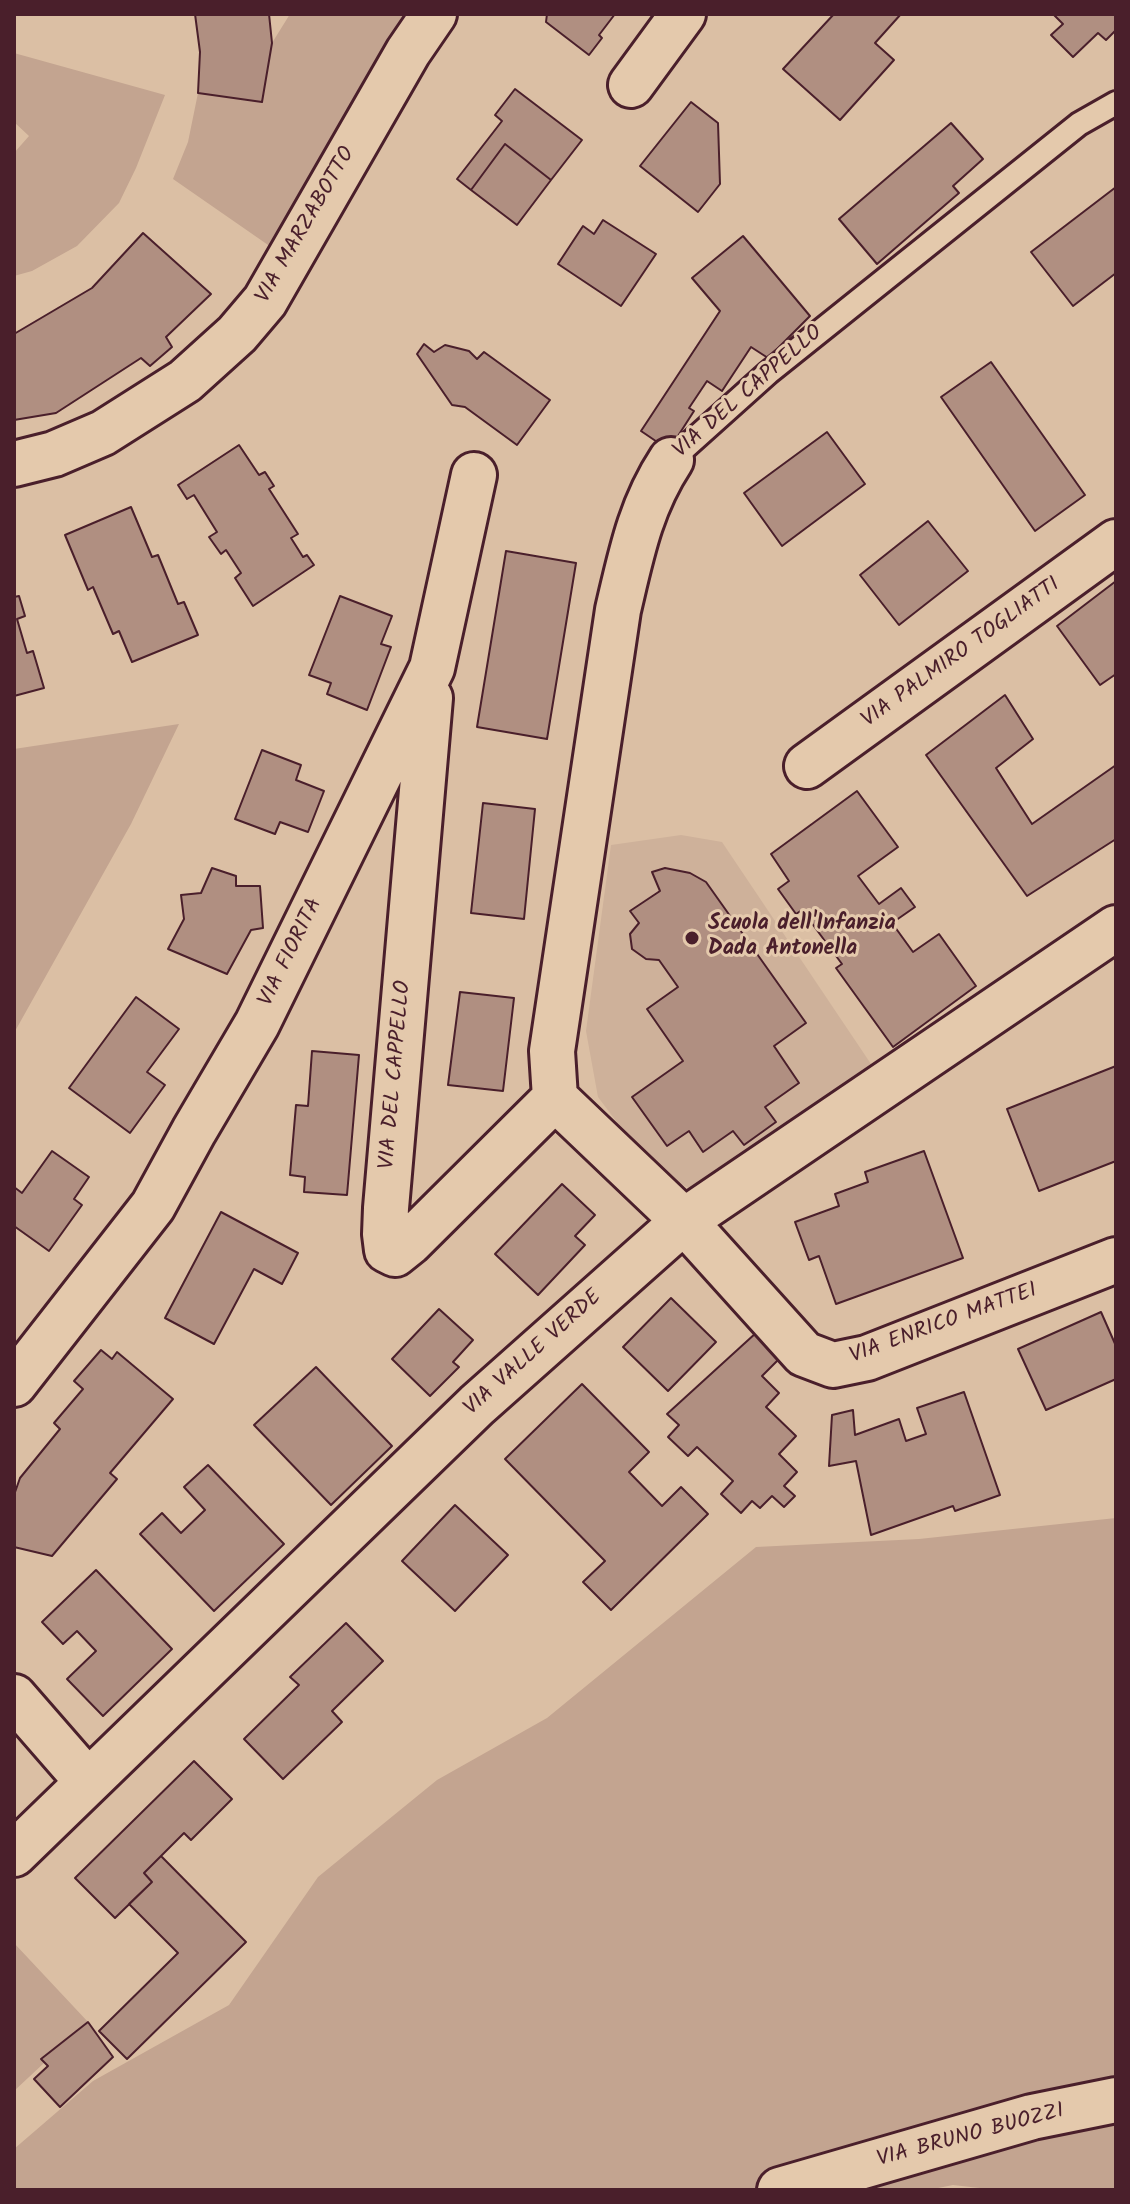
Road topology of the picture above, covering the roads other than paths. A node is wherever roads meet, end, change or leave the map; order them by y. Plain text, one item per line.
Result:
1 (434, 14) edge
2 (683, 14) edge
3 (631, 85) dead end
4 (1116, 103) edge
5 (671, 460) joint
6 (14, 464) edge
7 (474, 475) dead end
8 (1116, 542) edge
9 (432, 668) junction
10 (807, 766) dead end
11 (1116, 928) edge
12 (555, 1098) junction
13 (684, 1221) junction
14 (1116, 1260) edge
15 (14, 1384) edge
16 (14, 1697) edge
17 (88, 1782) junction
18 (14, 1854) edge
19 (1116, 2100) edge
20 (780, 2190) edge

1 - 6 street, VIA MARZABOTTO
2 - 3 street
4 - 5 lane, VIA DEL CAPPELLO
5 - 12 street, VIA DEL CAPPELLO
7 - 9 street, VIA FIORITA
8 - 10 street, VIA PALMIRO TOGLIATTI
9 - 12 street, VIA DEL CAPPELLO
9 - 15 street, VIA FIORITA
11 - 13 street, VIA VALLE VERDE
12 - 13 street
13 - 14 street, VIA ENRICO MATTEI
13 - 17 street, VIA VALLE VERDE
16 - 17 street
17 - 18 street, VIA VALLE VERDE
19 - 20 street, VIA BRUNO BUOZZI

